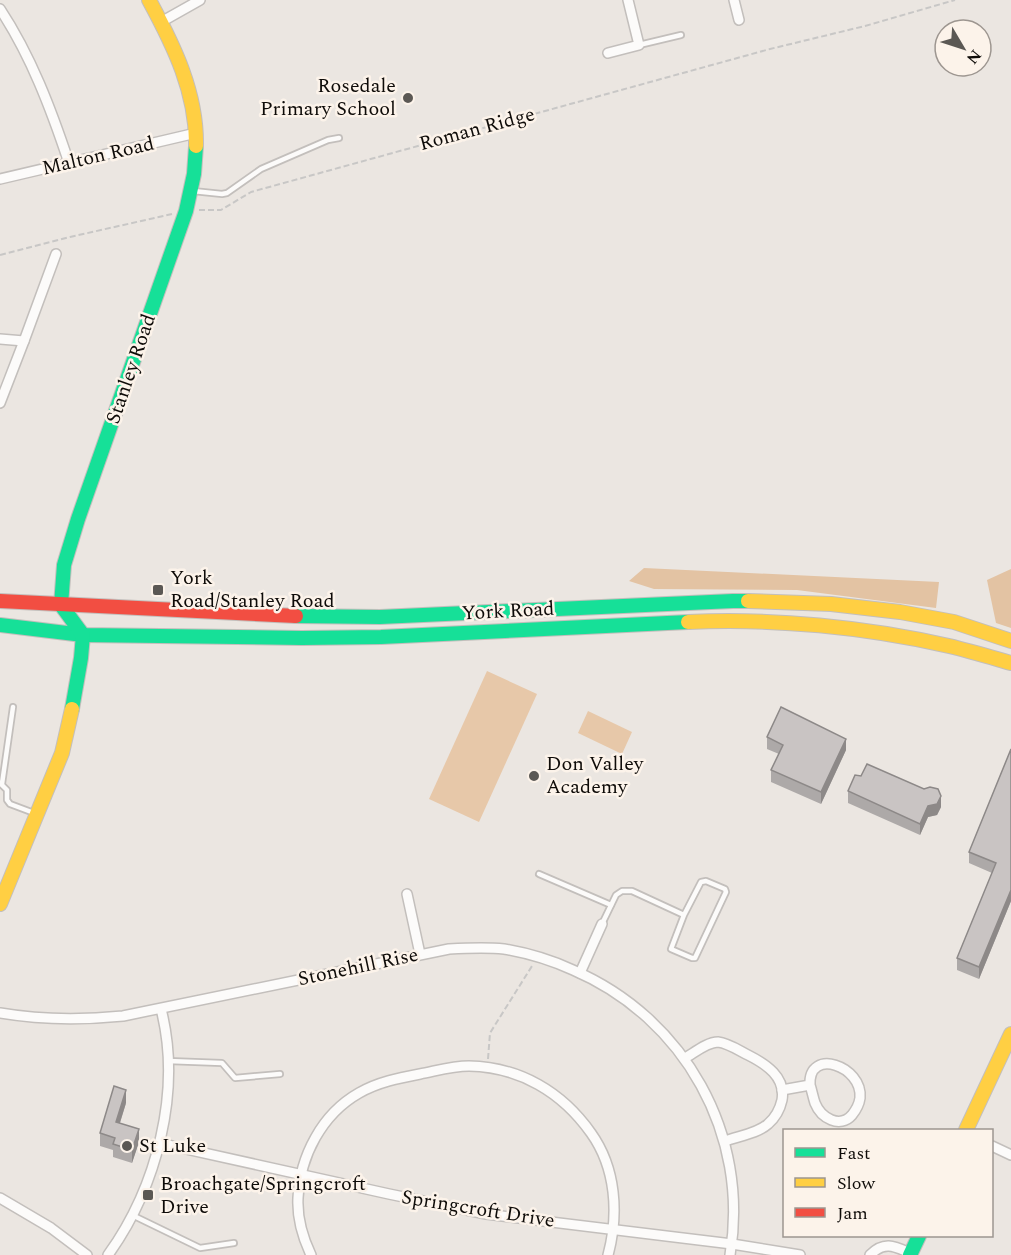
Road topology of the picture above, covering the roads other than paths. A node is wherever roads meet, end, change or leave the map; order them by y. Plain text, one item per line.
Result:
1 (149, 0) edge
2 (200, 0) edge
3 (628, 0) edge
4 (734, 0) edge
5 (0, 9) edge
6 (739, 20) dead end
7 (161, 22) junction
8 (681, 35) dead end
9 (639, 45) junction
10 (608, 53) dead end
11 (196, 133) junction
12 (339, 138) dead end
13 (69, 163) junction
14 (0, 179) edge
15 (191, 190) junction
16 (56, 254) dead end
17 (0, 339) edge
18 (24, 341) junction
19 (0, 403) edge
20 (0, 601) edge
21 (61, 605) junction
22 (0, 625) edge
23 (83, 634) junction
24 (1008, 640) edge
25 (1011, 663) edge
26 (13, 707) dead end
27 (1, 784) edge
28 (36, 814) junction
29 (539, 874) dead end
30 (407, 894) dead end
31 (0, 904) edge
32 (611, 905) junction
33 (684, 915) junction
34 (602, 924) joint
35 (420, 954) junction
36 (580, 973) junction
37 (161, 1009) junction
38 (0, 1013) edge
39 (1011, 1034) edge
40 (685, 1058) junction
41 (168, 1061) junction
42 (280, 1074) dead end
43 (810, 1085) junction
44 (782, 1090) junction
45 (967, 1129) edge
46 (724, 1141) junction
47 (159, 1143) junction
48 (993, 1146) edge
49 (1011, 1155) edge
50 (301, 1174) junction
51 (1, 1200) edge
52 (132, 1215) junction
53 (613, 1230) junction
54 (918, 1237) edge
55 (234, 1243) dead end
56 (732, 1244) junction
57 (910, 1254) edge
58 (87, 1255) edge
59 (108, 1255) edge
60 (311, 1255) edge
61 (608, 1255) edge
62 (730, 1255) edge
63 (800, 1255) edge
64 (870, 1255) edge

1 - 7 main road, Stanley Road
2 - 7 street
3 - 9 street
4 - 6 street
5 - 13 street
7 - 11 main road, Stanley Road
8 - 9 lane
9 - 10 street
11 - 13 street, Malton Road
11 - 15 main road, Stanley Road
12 - 15 lane
13 - 14 street, Malton Road
15 - 21 main road, Stanley Road
16 - 18 street
17 - 18 street
18 - 19 street
20 - 21 main road, York Road
21 - 23 main road
21 - 24 main road, York Road
22 - 23 main road, York Road
23 - 25 main road, York Road
23 - 28 main road
26 - 27 lane
27 - 28 lane
28 - 31 main road
29 - 32 lane
30 - 35 street
32 - 33 lane
32 - 34 lane
33 - 33 lane
34 - 36 street
35 - 36 street, Stonehill Rise
35 - 37 street, Stonehill Rise
36 - 40 street, Stonehill Rise
37 - 38 street, Stonehill Rise
37 - 41 street
39 - 45 main road
40 - 44 street
40 - 46 street, Stonehill Rise
41 - 42 lane
41 - 47 street
43 - 43 street
43 - 44 street
44 - 46 street
46 - 56 street, Stonehill Rise
47 - 50 street, Springcroft Drive
47 - 52 street
48 - 49 street
50 - 53 street, Springcroft Drive
50 - 53 street
50 - 60 street
51 - 58 street
52 - 55 lane
52 - 59 street
53 - 56 street, Springcroft Drive
53 - 61 street
54 - 57 main road
56 - 62 street, Stonehill Rise
56 - 63 street, Springcroft Drive
57 - 64 street

